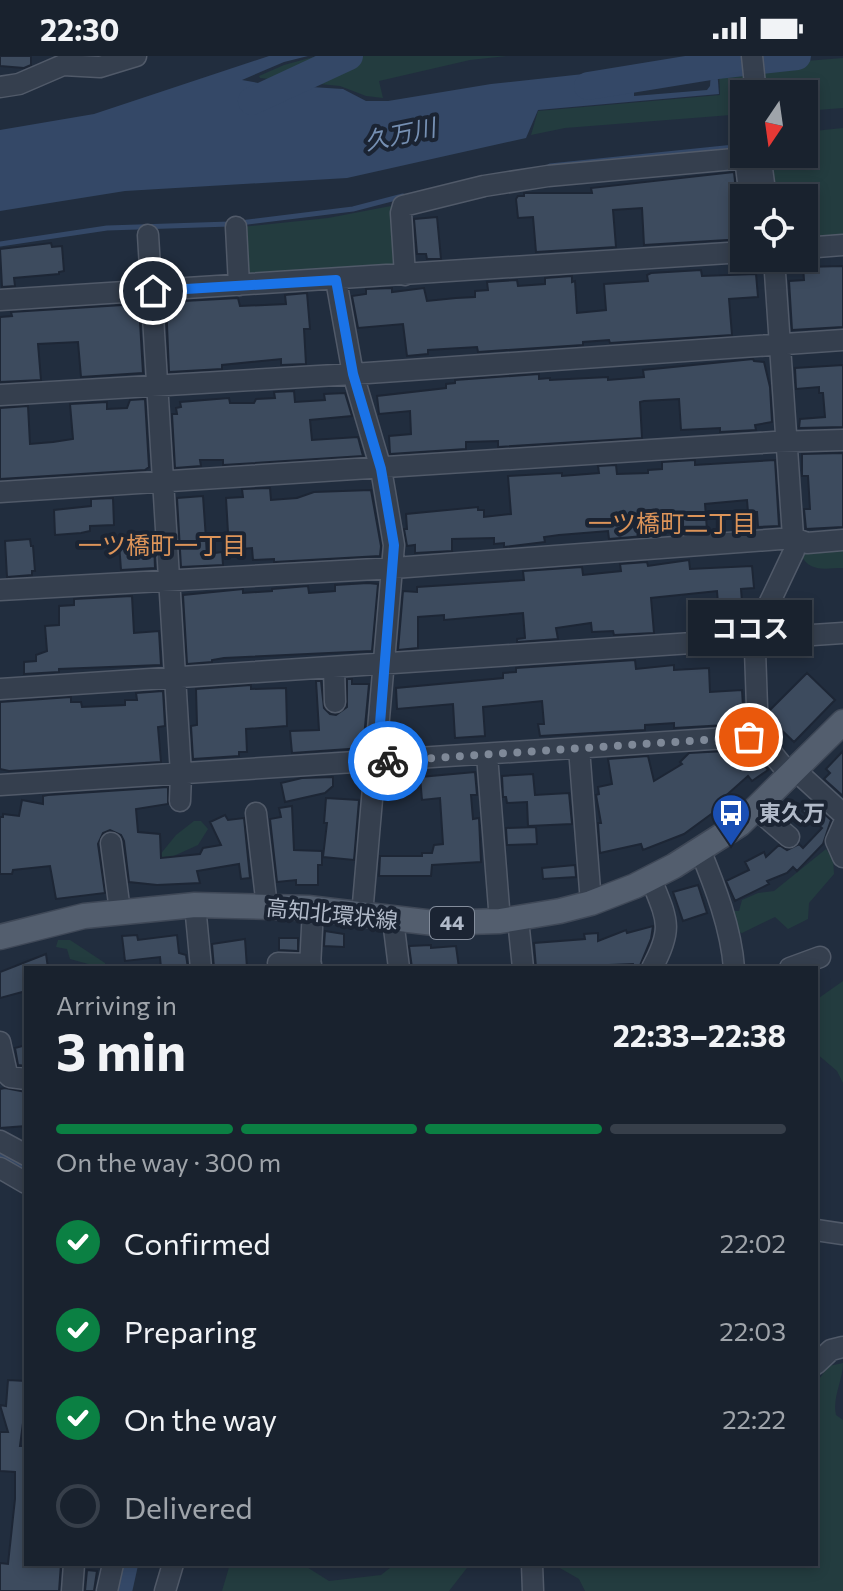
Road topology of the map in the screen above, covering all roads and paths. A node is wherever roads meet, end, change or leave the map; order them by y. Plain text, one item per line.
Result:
1 (136, 56) edge
2 (752, 56) edge
3 (755, 80) edge
4 (0, 87) edge
5 (748, 184) edge
6 (236, 227) dead end
7 (148, 235) dead end
8 (843, 245) edge
9 (818, 247) edge
10 (730, 253) edge
11 (775, 272) edge
12 (405, 275) junction
13 (336, 280) junction
14 (239, 285) junction
15 (153, 291) junction
16 (0, 300) edge
17 (843, 340) edge
18 (780, 345) junction
19 (353, 374) junction
20 (158, 386) junction
21 (0, 395) edge
22 (843, 440) edge
23 (786, 442) junction
24 (381, 469) junction
25 (163, 482) junction
26 (0, 492) edge
27 (794, 538) junction
28 (843, 540) edge
29 (394, 568) junction
30 (169, 579) junction
31 (0, 590) edge
32 (843, 633) edge
33 (755, 640) junction
34 (384, 665) junction
35 (334, 668) junction
36 (175, 678) junction
37 (0, 689) edge
38 (335, 702) dead end
39 (843, 722) edge
40 (758, 736) junction
41 (579, 748) junction
42 (487, 755) junction
43 (377, 762) junction
44 (792, 772) junction
45 (181, 774) junction
46 (0, 785) edge
47 (180, 801) dead end
48 (756, 809) junction
49 (256, 813) dead end
50 (843, 814) edge
51 (843, 825) edge
52 (789, 837) dead end
53 (111, 843) dead end
54 (841, 848) edge
55 (700, 850) junction
56 (651, 879) junction
57 (591, 903) junction
58 (195, 905) junction
59 (267, 907) junction
60 (313, 908) junction
61 (120, 911) junction
62 (362, 915) junction
63 (393, 920) junction
64 (509, 920) junction
65 (0, 937) edge
66 (820, 957) dead end
67 (278, 963) dead end
68 (201, 966) edge
69 (310, 966) edge
70 (399, 966) edge
71 (522, 966) edge
72 (653, 966) edge
73 (734, 966) edge
74 (795, 966) edge
75 (0, 1042) edge
76 (24, 1079) edge
77 (0, 1141) edge
78 (24, 1154) edge
79 (0, 1168) edge
80 (24, 1182) edge
81 (818, 1230) edge
82 (843, 1234) edge
83 (843, 1347) edge
84 (818, 1362) edge
85 (74, 1566) edge
86 (113, 1566) edge
87 (172, 1566) edge
88 (532, 1566) edge
89 (72, 1591) edge
90 (107, 1591) edge
91 (165, 1591) edge
92 (533, 1591) edge

1 - 4 street
2 - 3 street
5 - 12 street
6 - 14 street
7 - 15 street
8 - 9 street
10 - 12 street
11 - 18 street
12 - 13 street
13 - 14 street
13 - 19 street
14 - 15 street
15 - 16 street
15 - 20 street
17 - 18 street
18 - 19 street
18 - 23 street
19 - 20 street
19 - 24 street
20 - 21 street
20 - 25 street
22 - 23 street
23 - 24 street
23 - 27 street
24 - 25 street
24 - 29 street
25 - 26 street
25 - 30 street
27 - 28 street
27 - 29 street
27 - 33 street
29 - 30 street
29 - 34 street
30 - 31 street
30 - 36 street
32 - 33 street
33 - 34 street
33 - 40 street
34 - 35 street
34 - 43 street
35 - 36 street
35 - 38 street
36 - 37 street
36 - 45 street
39 - 44 main road, 高知北環状線 / 44
40 - 41 street
40 - 44 street
41 - 42 street
41 - 57 street
42 - 43 street
42 - 64 street
43 - 45 street
43 - 62 street
44 - 48 main road, 高知北環状線 / 44
44 - 50 street
45 - 46 street
45 - 47 street
48 - 52 street
48 - 55 main road, 高知北環状線 / 44
49 - 59 street
51 - 54 street
53 - 61 street
55 - 56 main road, 高知北環状線 / 44
55 - 73 street
56 - 57 main road, 高知北環状線 / 44
56 - 72 street
57 - 64 main road, 高知北環状線 / 44
58 - 59 main road, 高知北環状線 / 44
58 - 61 main road, 高知北環状線 / 44
58 - 68 street
59 - 60 main road, 高知北環状線 / 44
60 - 62 main road, 高知北環状線 / 44
60 - 69 street
61 - 65 main road, 高知北環状線 / 44
62 - 63 main road, 高知北環状線 / 44
63 - 64 main road, 高知北環状線 / 44
63 - 70 street
64 - 71 street
66 - 74 street
67 - 69 street
75 - 76 street
77 - 78 street
79 - 80 street
81 - 82 street
83 - 84 street
85 - 89 street
86 - 90 street
87 - 91 street
88 - 92 street

